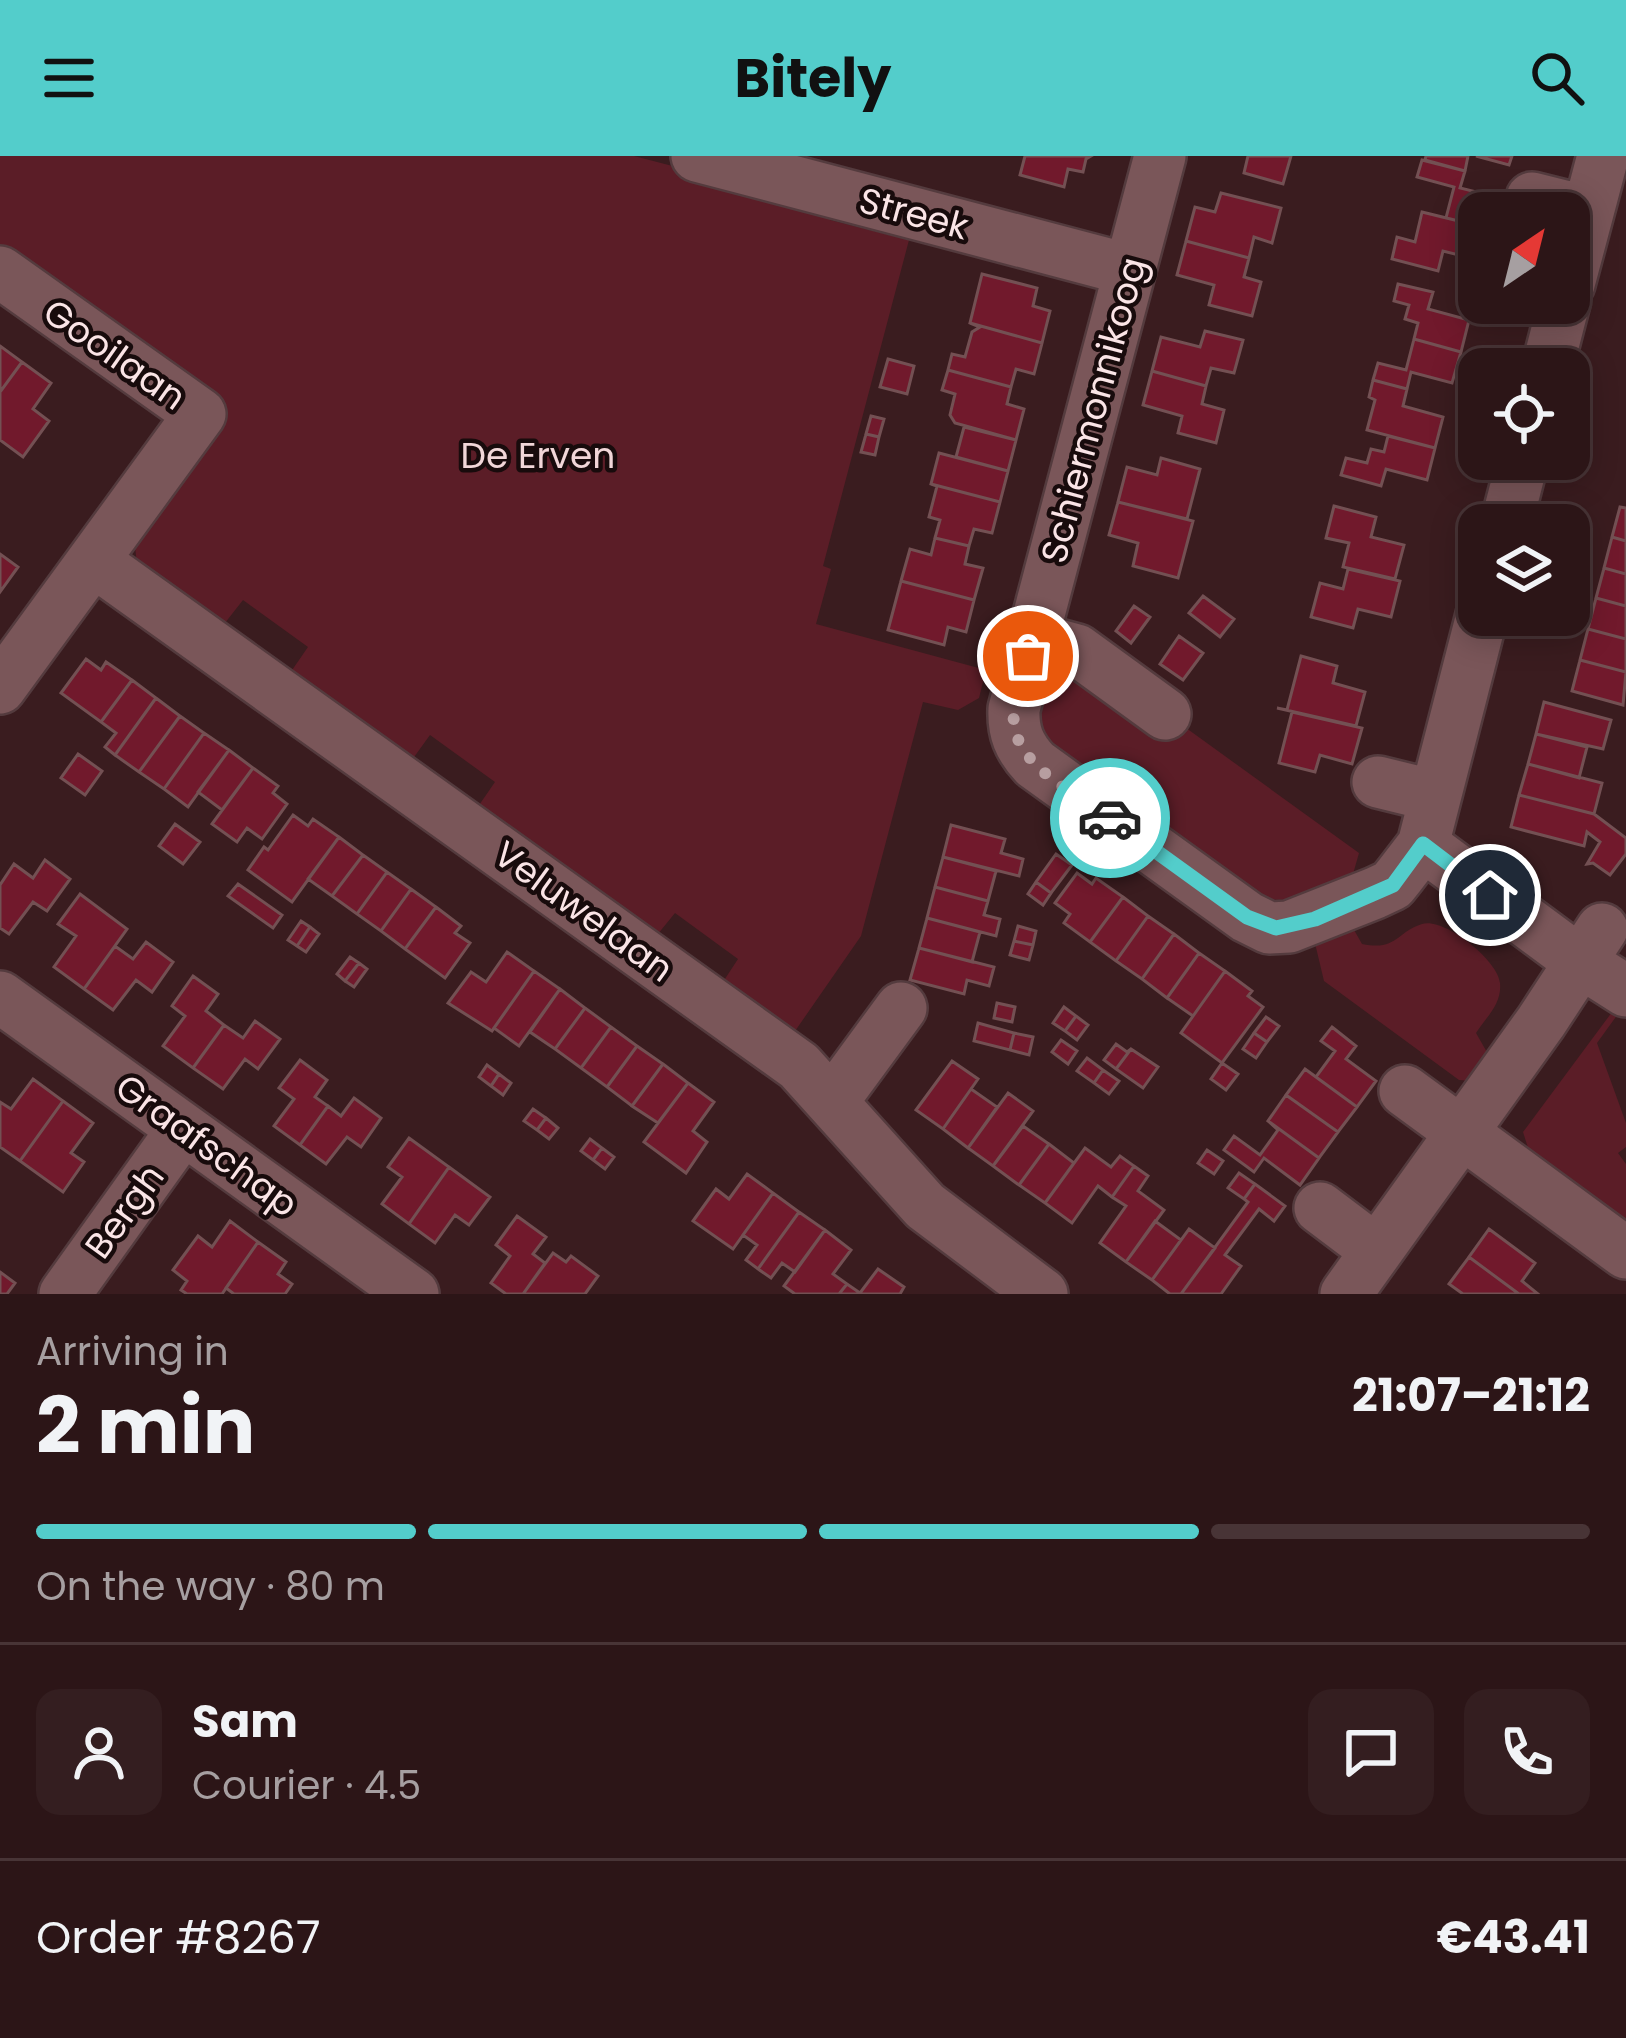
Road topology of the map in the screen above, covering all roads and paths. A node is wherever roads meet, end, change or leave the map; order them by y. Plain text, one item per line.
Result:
1 (697, 156) edge
2 (1160, 156) edge
3 (1604, 178) edge
4 (1554, 192) edge
5 (1590, 220) edge
6 (1130, 270) junction
7 (8, 290) edge
8 (95, 562) junction
9 (1477, 636) edge
10 (1017, 650) junction
11 (0, 688) edge
12 (1166, 714) dead end
13 (1378, 782) dead end
14 (1429, 820) junction
15 (1592, 946) junction
16 (1626, 991) edge
17 (0, 997) edge
18 (901, 1008) dead end
19 (1405, 1091) dead end
20 (830, 1098) junction
21 (199, 1129) junction
22 (1462, 1134) junction
23 (1312, 1220) dead end
24 (1626, 1253) edge
25 (1362, 1272) edge
26 (64, 1294) edge
27 (413, 1294) edge
28 (1042, 1294) edge

1 - 6 street, Streek
2 - 6 street, Schiermonnikoog
3 - 4 street
3 - 5 street
6 - 10 street, Schiermonnikoog
7 - 8 street, Gooilaan
8 - 11 street
8 - 20 street, Veluwelaan
9 - 14 street
10 - 12 street
10 - 14 street, Schiermonnikoog
13 - 14 street
14 - 15 street
15 - 16 street
15 - 22 street
17 - 21 street, Graafschap
18 - 20 street
19 - 22 street
20 - 28 street, Veluwelaan
21 - 26 street, Bergh
21 - 27 street, Graafschap
22 - 24 street
22 - 25 street
23 - 25 street

